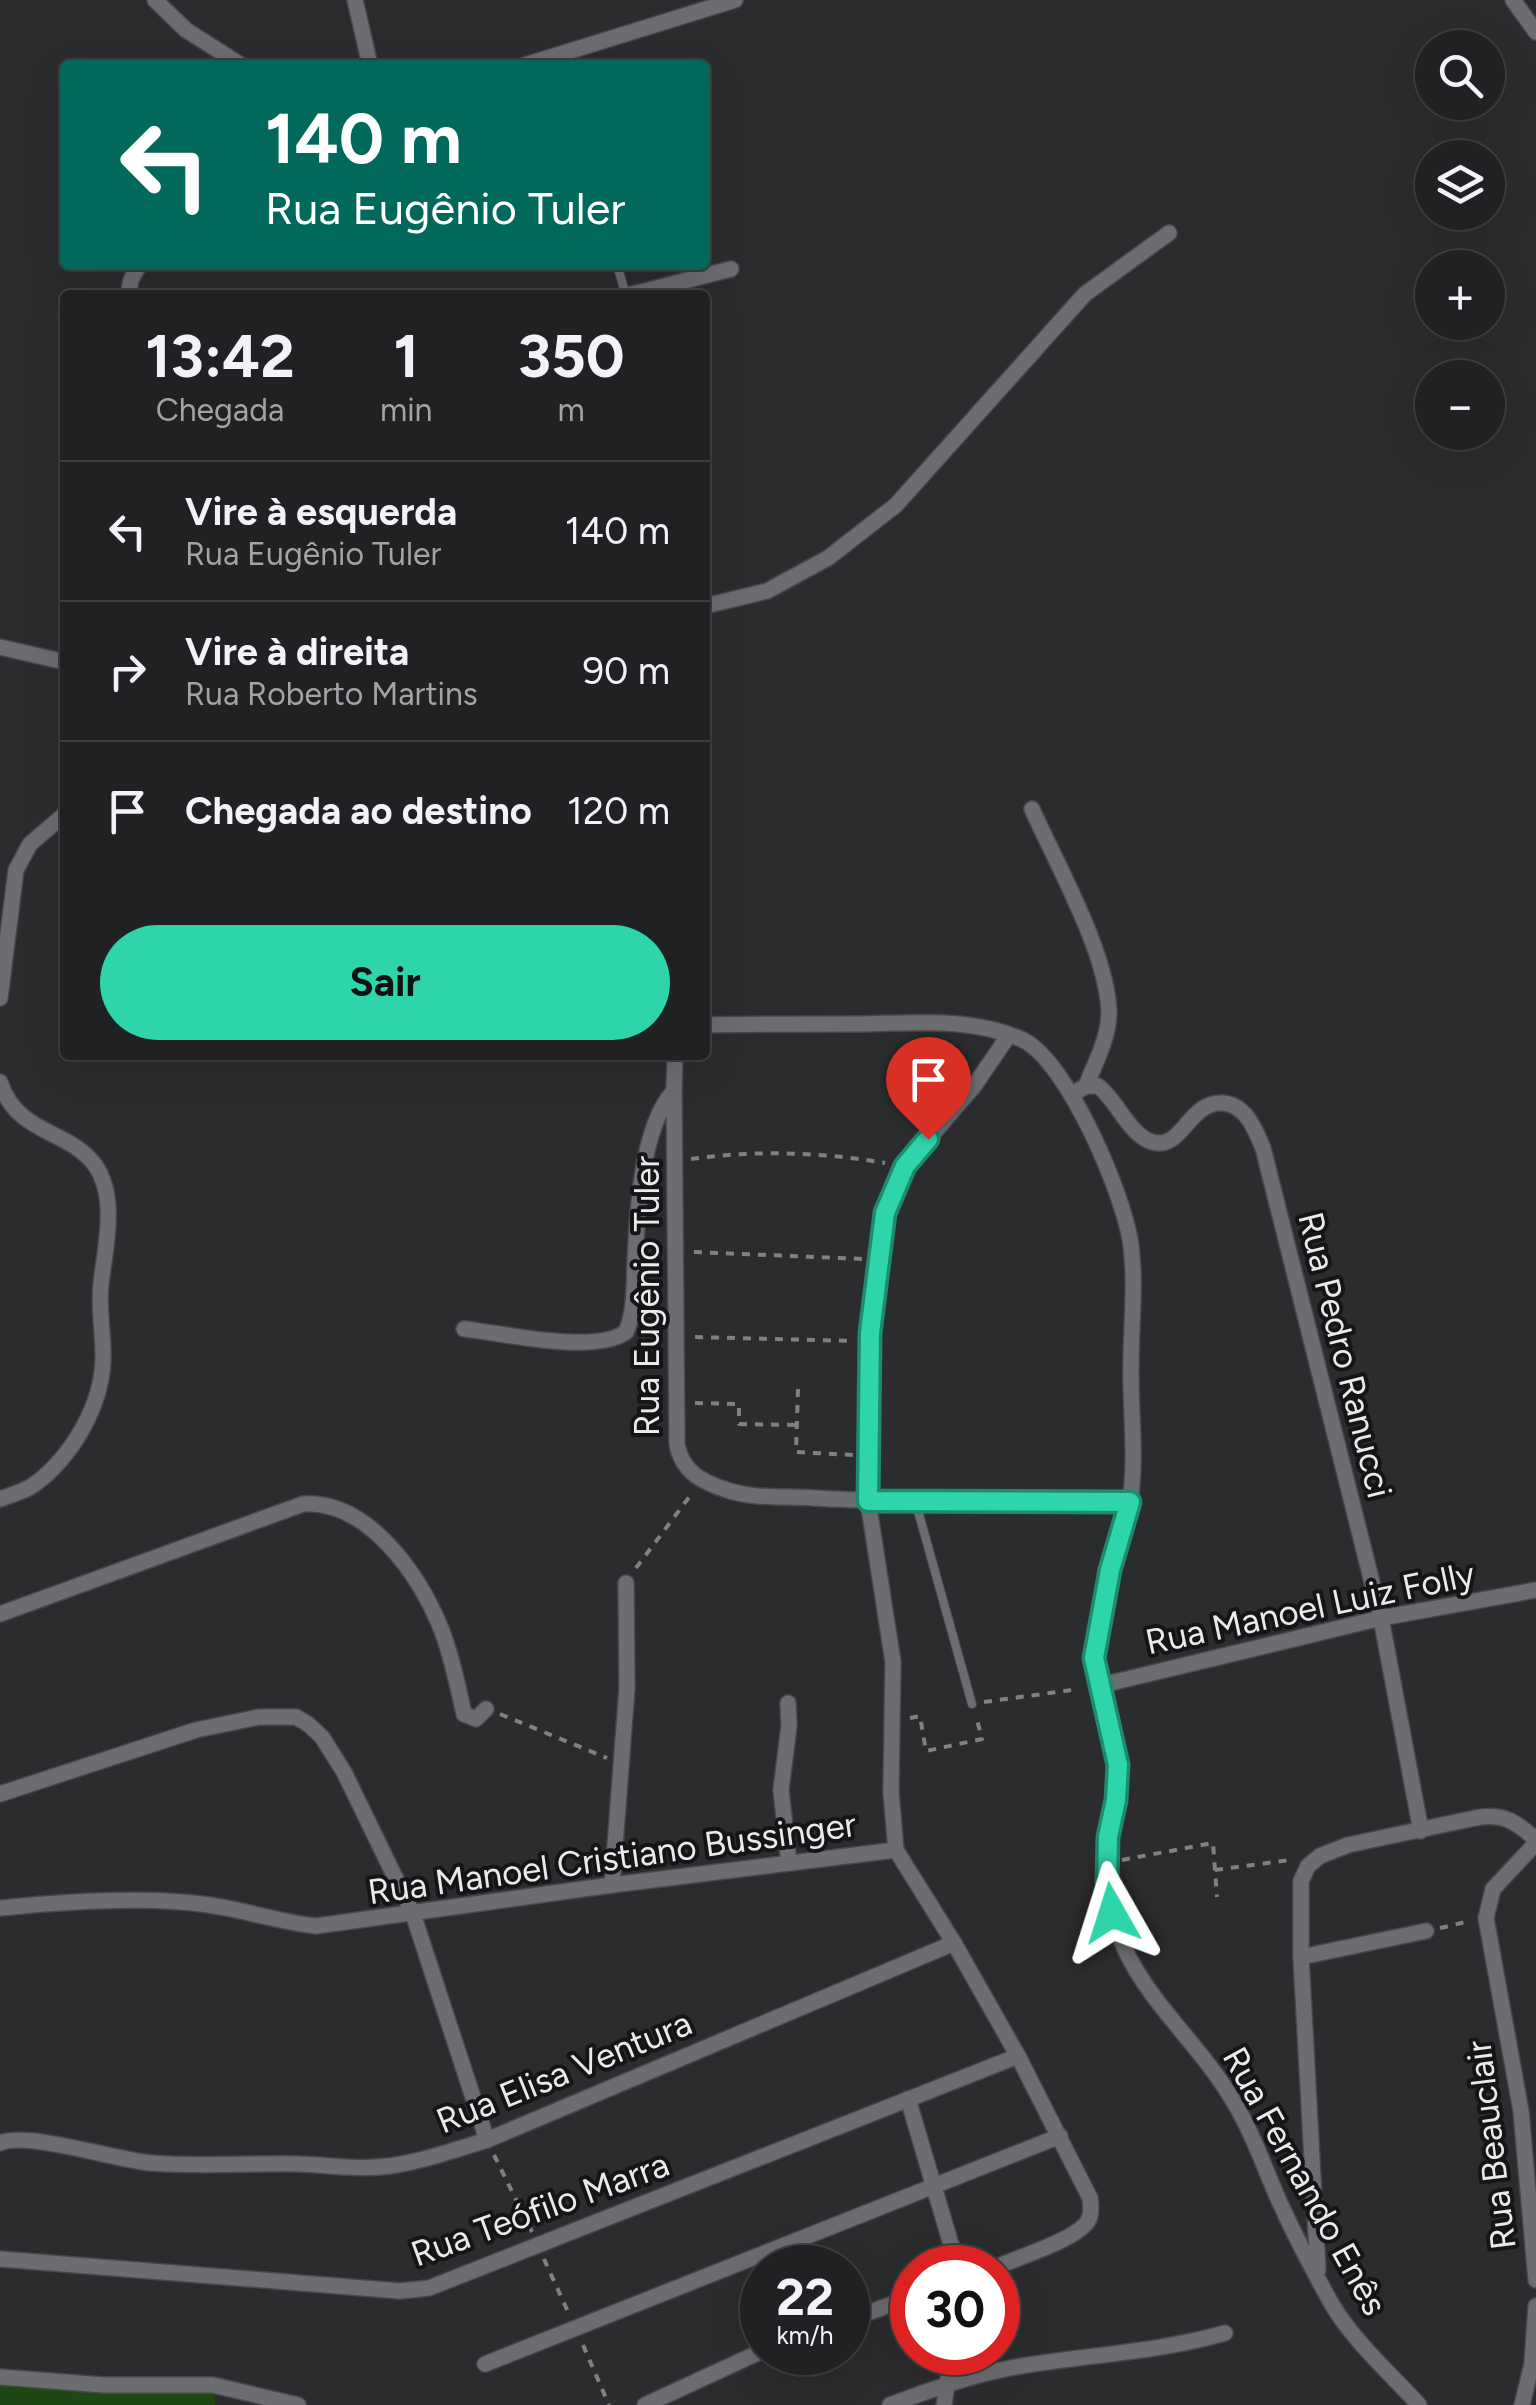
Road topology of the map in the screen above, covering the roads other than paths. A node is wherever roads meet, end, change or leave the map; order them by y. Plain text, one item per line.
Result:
1 (155, 0) edge
2 (355, 0) edge
3 (736, 0) edge
4 (1514, 0) edge
5 (1536, 32) edge
6 (230, 60) edge
7 (369, 60) edge
8 (555, 60) edge
9 (1168, 233) dead end
10 (731, 268) dead end
11 (647, 290) edge
12 (710, 605) edge
13 (0, 647) edge
14 (60, 661) edge
15 (1032, 809) dead end
16 (60, 818) edge
17 (0, 998) edge
18 (710, 1024) edge
19 (1009, 1035) junction
20 (675, 1060) edge
21 (0, 1082) edge
22 (1086, 1086) junction
23 (674, 1091) junction
24 (1070, 1095) junction
25 (464, 1328) dead end
26 (0, 1499) edge
27 (915, 1500) junction
28 (868, 1501) junction
29 (1130, 1502) junction
30 (626, 1583) road end
31 (1536, 1590) edge
32 (0, 1614) edge
33 (1381, 1618) junction
34 (1098, 1686) junction
35 (788, 1703) dead end
36 (972, 1704) road end
37 (486, 1709) road end
38 (0, 1794) edge
39 (1421, 1831) junction
40 (1536, 1842) edge
41 (896, 1850) junction
42 (789, 1863) junction
43 (612, 1885) junction
44 (0, 1908) edge
45 (413, 1914) junction
46 (1426, 1931) road end
47 (954, 1943) junction
48 (1301, 1957) junction
49 (1018, 2056) junction
50 (908, 2099) junction
51 (1060, 2136) junction
52 (487, 2140) junction
53 (0, 2143) edge
54 (936, 2184) junction
55 (952, 2245) edge
56 (1020, 2257) edge
57 (0, 2259) edge
58 (1318, 2274) junction
59 (1536, 2280) edge
60 (1536, 2306) edge
61 (1225, 2333) dead end
62 (740, 2362) edge
63 (485, 2364) dead end
64 (949, 2375) edge
65 (0, 2377) edge
66 (948, 2384) junction
67 (298, 2405) edge
68 (645, 2405) edge
69 (890, 2405) edge
70 (944, 2405) edge
71 (1419, 2405) edge
72 (1522, 2405) edge

1 - 6 street
2 - 7 street
3 - 8 street
4 - 5 street
9 - 12 street
10 - 11 street
13 - 14 street
15 - 22 street
16 - 17 street
18 - 19 street, Rua Fernando Enês
19 - 24 street, Rua Fernando Enês
19 - 28 street
20 - 23 street, Rua Eugênio Tuler
21 - 26 street
22 - 24 street
22 - 33 street, Rua Pedro Ranucci
23 - 25 street, Rua Eugênio Tuler
23 - 28 street, Rua Eugênio Tuler
24 - 29 street, Rua Fernando Enês
27 - 28 street
27 - 29 street
27 - 36 lane
28 - 41 street
29 - 34 street, Rua Fernando Enês
30 - 43 street
31 - 33 street, Rua Manoel Luiz Folly
32 - 37 street
33 - 34 street, Rua Manoel Luiz Folly
33 - 39 street, Rua Pedro Ranucci
34 - 58 street, Rua Fernando Enês
35 - 42 street
38 - 45 street
39 - 40 street
39 - 48 street
40 - 59 street, Rua Beauclair
41 - 42 street, Rua Manoel Cristiano Bussinger
41 - 47 street, Rua Manoel Cristiano Bussinger
42 - 43 street, Rua Manoel Cristiano Bussinger
43 - 45 street, Rua Manoel Cristiano Bussinger
44 - 45 street, Rua Manoel Cristiano Bussinger
45 - 52 street
46 - 48 street
47 - 49 street, Rua Manoel Cristiano Bussinger
47 - 52 street, Rua Elisa Ventura
48 - 58 street
49 - 50 street, Rua Teófilo Marra
49 - 51 street, Rua Manoel Cristiano Bussinger
50 - 54 street
50 - 57 street, Rua Teófilo Marra
51 - 54 street
51 - 56 street, Rua Manoel Cristiano Bussinger
52 - 53 street, Rua Elisa Ventura
54 - 55 street
54 - 63 street
58 - 71 street, Rua Fernando Enês
60 - 72 street
61 - 66 street
62 - 68 street
64 - 66 street
65 - 67 street
66 - 69 street
66 - 70 street

